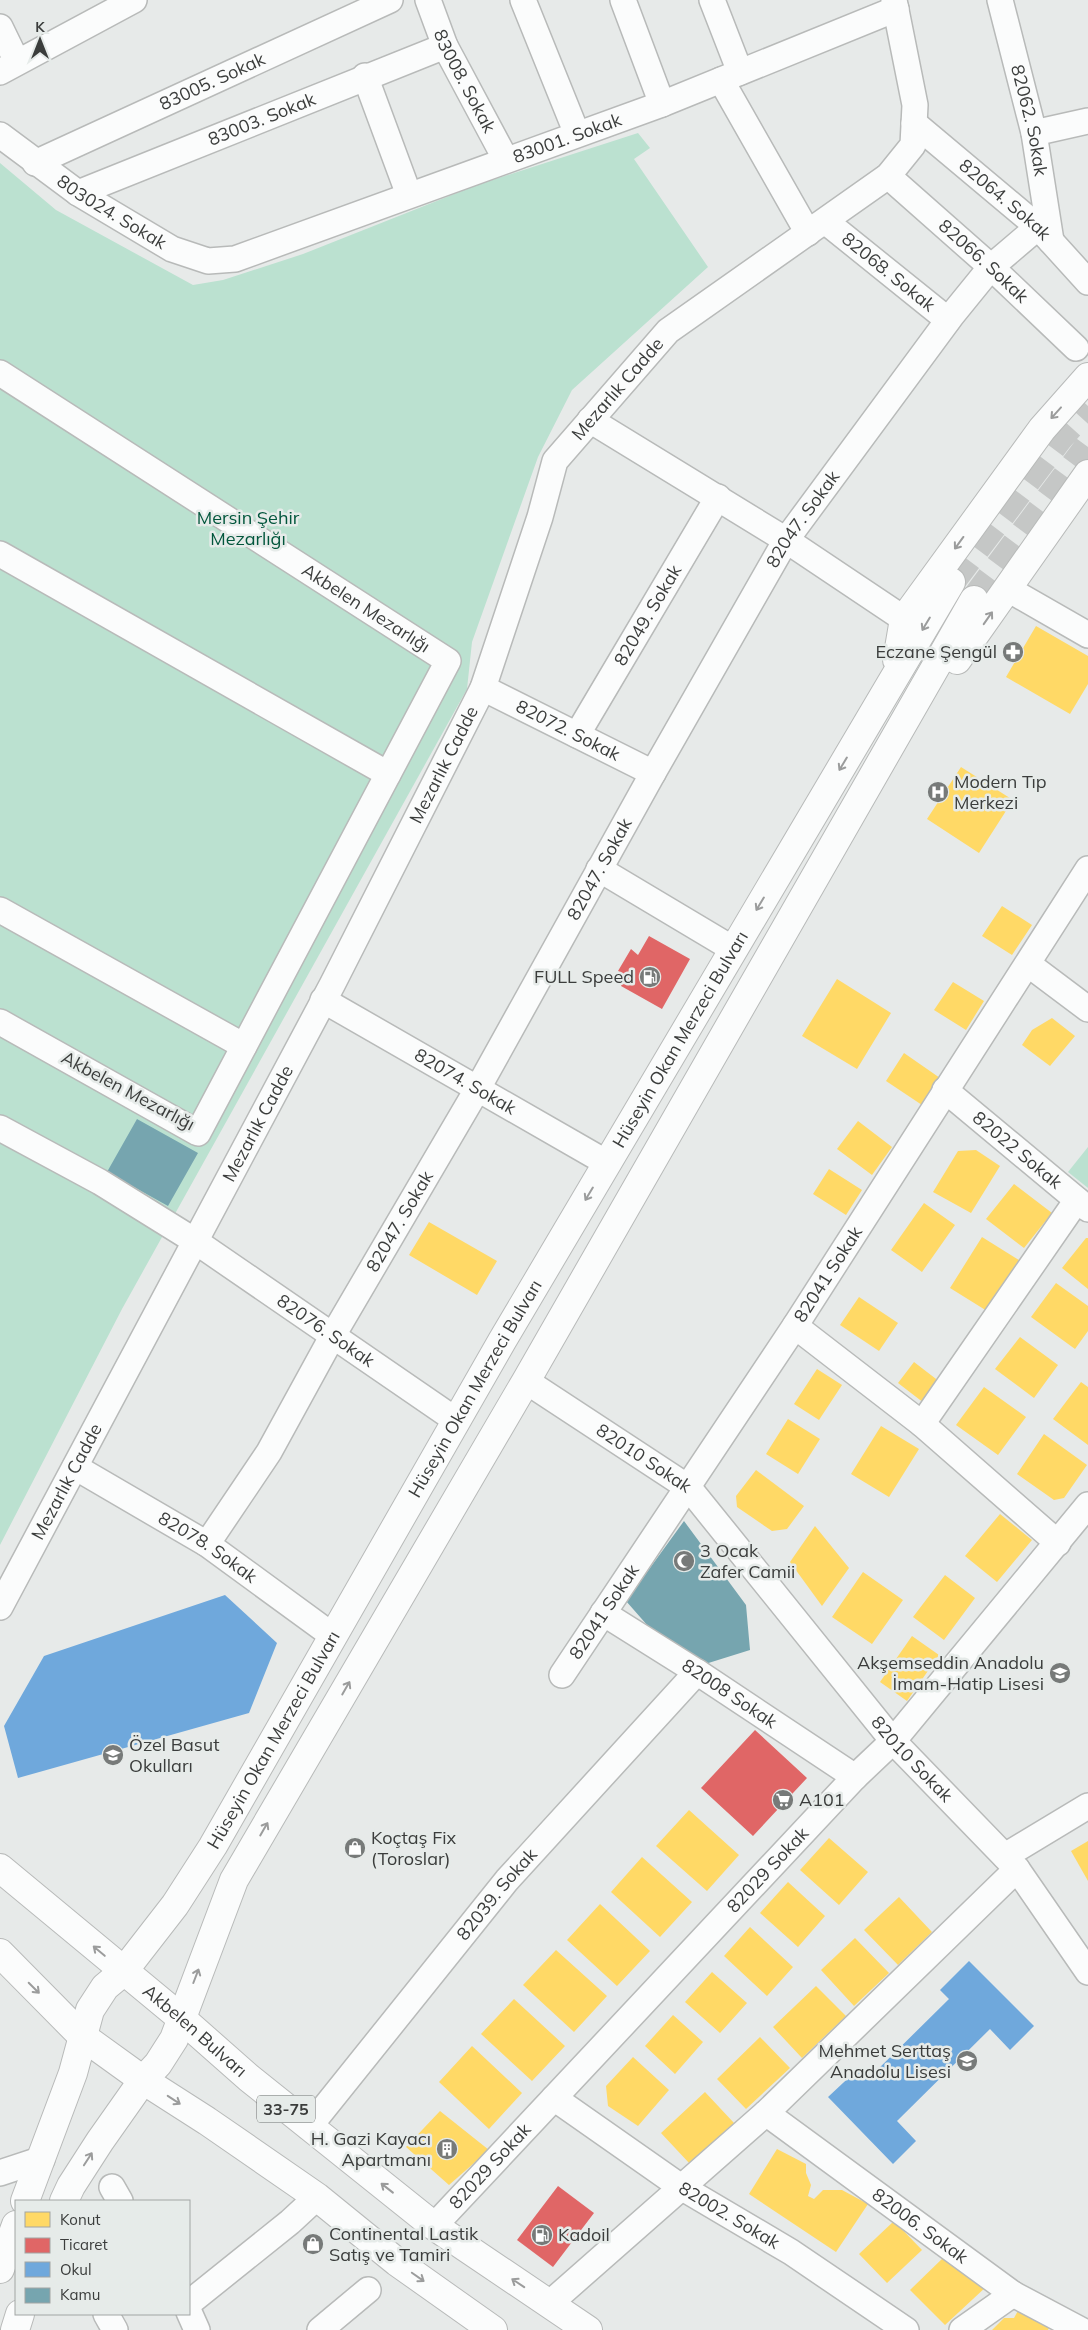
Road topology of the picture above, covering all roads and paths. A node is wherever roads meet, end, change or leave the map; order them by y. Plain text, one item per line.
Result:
1 (134, 0) edge
2 (390, 0) edge
3 (428, 0) edge
4 (523, 0) edge
5 (623, 0) edge
6 (712, 0) edge
7 (1000, 0) edge
8 (895, 5) edge
9 (0, 27) edge
10 (444, 46) junction
11 (8, 67) edge
12 (365, 76) junction
13 (730, 76) junction
14 (662, 104) junction
15 (914, 123) junction
16 (1087, 126) edge
17 (1034, 133) junction
18 (578, 134) junction
19 (0, 135) edge
20 (506, 160) junction
21 (35, 163) junction
22 (888, 176) junction
23 (78, 193) junction
24 (409, 195) junction
25 (819, 229) junction
26 (1045, 234) junction
27 (235, 259) joint
28 (991, 267) junction
29 (1088, 282) edge
30 (948, 320) junction
31 (1076, 348) dead end
32 (0, 373) edge
33 (1088, 377) edge
34 (590, 420) junction
35 (1088, 474) edge
36 (718, 497) junction
37 (786, 540) junction
38 (0, 554) edge
39 (951, 582) tunnel mouth
40 (1008, 589) junction
41 (974, 600) tunnel mouth
42 (904, 619) junction
43 (1088, 635) edge
44 (895, 676) junction
45 (483, 688) junction
46 (921, 693) junction
47 (577, 735) junction
48 (653, 773) junction
49 (388, 774) junction
50 (600, 869) junction
51 (1088, 869) edge
52 (0, 910) edge
53 (733, 949) junction
54 (1028, 964) junction
55 (323, 1000) junction
56 (1088, 1009) edge
57 (0, 1022) edge
58 (244, 1046) junction
59 (478, 1088) junction
60 (945, 1090) junction
61 (0, 1128) edge
62 (608, 1163) junction
63 (1082, 1205) edge
64 (195, 1241) junction
65 (795, 1326) junction
66 (332, 1336) junction
67 (526, 1381) junction
68 (457, 1421) junction
69 (922, 1424) junction
70 (75, 1467) junction
71 (689, 1488) junction
72 (1088, 1505) edge
73 (1058, 1543) junction
74 (207, 1544) junction
75 (0, 1607) edge
76 (603, 1614) junction
77 (333, 1636) junction
78 (697, 1672) junction
79 (562, 1675) dead end
80 (893, 1741) junction
81 (855, 1777) junction
82 (1088, 1806) edge
83 (1011, 1862) junction
84 (0, 1868) edge
85 (0, 1953) edge
86 (123, 1972) junction
87 (1088, 1972) edge
88 (181, 2018) junction
89 (82, 2036) junction
90 (143, 2080) junction
91 (554, 2098) junction
92 (766, 2113) junction
93 (309, 2127) junction
94 (42, 2159) junction
95 (0, 2173) edge
96 (681, 2187) junction
97 (317, 2197) junction
98 (25, 2200) edge
99 (64, 2200) edge
100 (434, 2226) junction
101 (15, 2228) edge
102 (0, 2269) edge
103 (368, 2290) dead end
104 (1013, 2294) junction
105 (190, 2302) edge
106 (549, 2304) junction
107 (190, 2314) edge
108 (20, 2315) edge
109 (107, 2315) edge
110 (350, 2320) edge
111 (14, 2330) edge
112 (115, 2330) edge
113 (197, 2330) edge
114 (320, 2330) edge
115 (493, 2330) edge
116 (588, 2330) edge
117 (906, 2330) edge
118 (962, 2330) edge
119 (1081, 2330) edge

1 - 11 street
2 - 21 street, 83005. Sokak
3 - 10 street, 83008. Sokak
4 - 18 street
5 - 14 street
6 - 13 street
7 - 17 street, 82062. Sokak
8 - 13 street, 83001. Sokak
8 - 15 street, Mezarlık Cadde
9 - 11 street
10 - 12 street, 83003. Sokak
10 - 20 street, 83008. Sokak
12 - 23 street, 83003. Sokak
12 - 24 street
13 - 14 street, 83001. Sokak
13 - 25 street
14 - 18 street, 83001. Sokak
15 - 22 street, Mezarlık Cadde
15 - 26 street, 82064. Sokak
16 - 17 street
17 - 26 street, 82062. Sokak
18 - 20 street, 83001. Sokak
19 - 21 street, 803024. Sokak
20 - 24 street, 83001. Sokak
21 - 23 street, 803024. Sokak
22 - 25 street, Mezarlık Cadde
22 - 28 street, 82066. Sokak
23 - 27 street, 803024. Sokak
24 - 27 street, 83001. Sokak
25 - 30 street, 82068. Sokak
25 - 34 street, Mezarlık Cadde
26 - 28 street, 82047. Sokak
26 - 29 street, 82064. Sokak
28 - 30 street, 82047. Sokak
28 - 31 street, 82066. Sokak
30 - 37 street, 82047. Sokak
32 - 49 street, Akbelen Mezarlığı
33 -> 42 main road
34 - 36 street
34 - 45 street, Mezarlık Cadde
35 - 40 main road
36 - 37 street
36 - 47 street, 82049. Sokak
37 - 42 street
37 - 48 street, 82047. Sokak
38 - 49 street
39 -> 44 main road, Hüseyin Okan Merzeci Bulvarı
40 - 43 street
46 -> 40 main road
41 - 46 main road, Hüseyin Okan Merzeci Bulvarı
42 - 44 main road
44 -> 53 main road, Hüseyin Okan Merzeci Bulvarı
45 - 47 street, 82072. Sokak
45 - 55 street, Mezarlık Cadde
46 - 67 main road, Hüseyin Okan Merzeci Bulvarı
47 - 48 street, 82072. Sokak
48 - 50 street, 82047. Sokak
49 - 58 street, Akbelen Mezarlığı
50 - 53 street
50 - 59 street, 82047. Sokak
51 - 54 street, 82041 Sokak
52 - 58 street
53 - 62 main road, Hüseyin Okan Merzeci Bulvarı
54 - 56 street
54 - 60 street, 82041 Sokak
55 - 59 street, 82074. Sokak
55 - 64 street, Mezarlık Cadde
57 - 58 street, Akbelen Mezarlığı
59 - 62 street, 82074. Sokak
59 - 66 street, 82047. Sokak
60 - 63 street, 82022 Sokak
60 - 65 street, 82041 Sokak
61 - 64 street
62 -> 68 main road, Hüseyin Okan Merzeci Bulvarı
63 - 69 street
64 - 66 street, 82076. Sokak
64 - 70 street, Mezarlık Cadde
65 - 69 street
65 - 71 street, 82041 Sokak
66 - 68 street, 82076. Sokak
66 - 74 street, 82047. Sokak
67 - 71 street, 82010 Sokak
88 -> 67 main road, Hüseyin Okan Merzeci Bulvarı
68 - 77 main road, Hüseyin Okan Merzeci Bulvarı
69 - 73 street
70 - 74 street, 82078. Sokak
70 - 75 street, Mezarlık Cadde
71 - 76 street, 82041 Sokak
71 - 80 street, 82010 Sokak
72 - 73 street, 82029 Sokak
73 - 80 street, 82029 Sokak
74 - 77 street, 82078. Sokak
76 - 78 street, 82008 Sokak
76 - 79 street, 82041 Sokak
77 - 86 main road, Hüseyin Okan Merzeci Bulvarı
78 - 81 street, 82008 Sokak
78 - 93 street, 82039. Sokak
80 - 81 street, 82029 Sokak
80 - 83 street, 82010 Sokak
81 - 91 street, 82029 Sokak
82 - 83 street
83 - 87 street, 82010 Sokak
83 - 92 street
86 -> 84 main road, Akbelen Bulvarı / 33-75
85 -> 89 main road
86 - 88 main road, Akbelen Bulvarı / 33-75
86 - 89 main road, Hüseyin Okan Merzeci Bulvarı
88 - 90 main road, Hüseyin Okan Merzeci Bulvarı
88 - 93 main road, Akbelen Bulvarı / 33-75
89 - 90 main road
89 - 94 main road, Hüseyin Okan Merzeci Bulvarı
90 -> 97 main road
99 -> 90 main road, Hüseyin Okan Merzeci Bulvarı
91 - 96 street, 82002. Sokak
91 - 100 street, 82029 Sokak
92 - 96 street
92 - 104 street, 82006. Sokak
100 -> 93 main road, Akbelen Bulvarı / 33-75
94 - 95 street
94 - 98 main road, Hüseyin Okan Merzeci Bulvarı
96 - 106 street
96 - 117 street, 82002. Sokak
97 - 105 street
97 -> 115 main road
106 -> 100 main road, Akbelen Bulvarı / 33-75
101 - 102 main road
103 - 110 street
104 - 118 street
104 - 119 street, 82006. Sokak
106 - 116 main road, Akbelen Bulvarı / 33-75
107 - 113 street
108 - 111 main road
109 - 112 street
110 - 114 street

